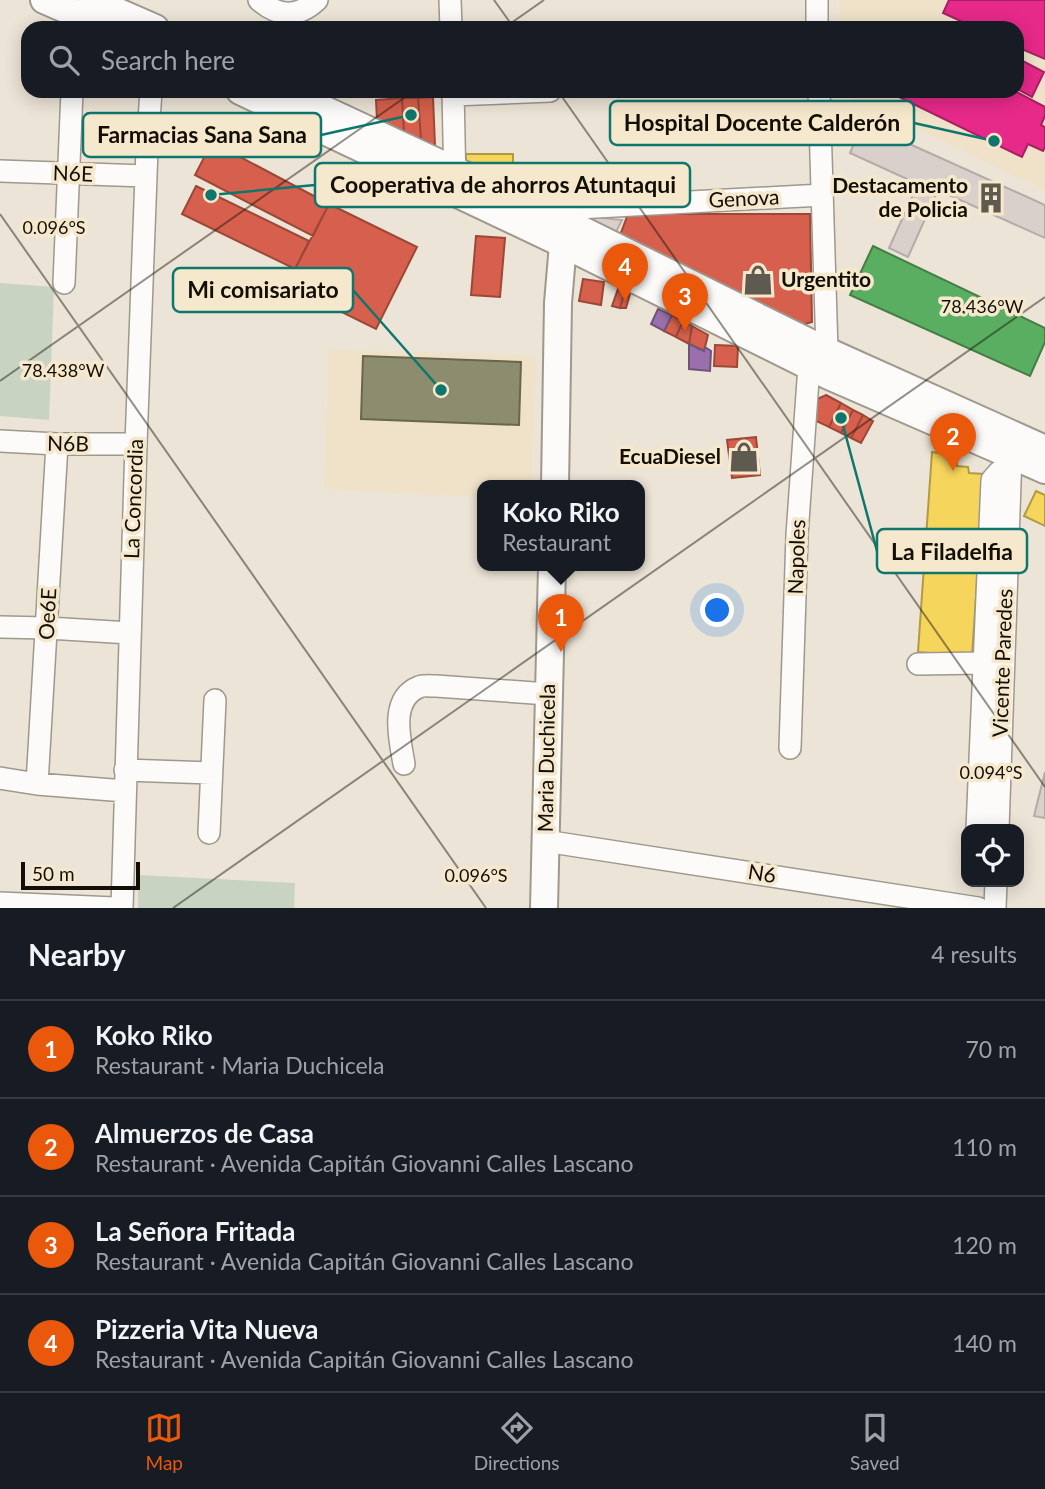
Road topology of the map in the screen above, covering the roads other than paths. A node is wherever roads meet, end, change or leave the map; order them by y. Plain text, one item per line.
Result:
1 (44, 0) edge
2 (91, 0) edge
3 (317, 0) edge
4 (450, 0) edge
5 (817, 0) edge
6 (271, 16) edge
7 (93, 21) edge
8 (139, 21) edge
9 (451, 21) edge
10 (817, 21) edge
11 (72, 98) edge
12 (151, 98) edge
13 (257, 98) edge
14 (298, 98) edge
15 (453, 98) edge
16 (819, 98) edge
17 (0, 171) edge
18 (68, 174) junction
19 (146, 176) junction
20 (455, 182) junction
21 (822, 195) junction
22 (541, 210) junction
23 (565, 233) junction
24 (64, 283) dead end
25 (818, 358) junction
26 (0, 441) edge
27 (57, 444) junction
28 (136, 444) junction
29 (1045, 449) edge
30 (1010, 462) junction
31 (1045, 470) edge
32 (555, 480) edge
33 (552, 571) edge
34 (0, 627) edge
35 (48, 628) junction
36 (130, 633) junction
37 (984, 663) junction
38 (918, 664) dead end
39 (548, 694) junction
40 (215, 700) dead end
41 (790, 748) dead end
42 (404, 764) dead end
43 (211, 773) junction
44 (0, 778) edge
45 (125, 780) junction
46 (37, 784) junction
47 (977, 824) edge
48 (998, 824) edge
49 (209, 833) dead end
50 (545, 841) junction
51 (996, 887) edge
52 (0, 903) edge
53 (114, 908) edge
54 (122, 908) edge
55 (544, 908) edge
56 (978, 908) edge
57 (995, 908) edge

1 - 7 main road
2 - 8 main road
3 - 6 street
4 - 9 street
5 - 10 street
11 - 18 street
12 - 19 street, La Concordia
13 - 20 main road
14 - 20 main road
15 - 20 street
16 - 21 street, Napoles
17 - 18 street, N6E
18 - 19 street, N6E
18 - 24 street
19 - 28 street, La Concordia
20 - 22 main road
20 - 23 main road
21 - 22 street, Genova
21 - 25 street, Napoles
22 - 23 main road
23 - 25 main road
23 - 32 main road
25 - 29 main road
25 - 30 main road
25 - 41 street, Napoles
26 - 27 street, N6B
27 - 28 street, N6B
27 - 35 street, Oe6E
28 - 36 street, La Concordia
30 - 31 main road
30 - 37 street
30 - 48 street, Vicente Paredes
33 - 39 main road, Maria Duchicela
34 - 35 street
35 - 36 street
35 - 46 street, Oe6E
36 - 45 street, La Concordia
37 - 38 street
37 - 47 street
39 - 42 street
39 - 50 main road, Maria Duchicela
40 - 43 street
43 - 45 street
43 - 49 street
44 - 46 street
45 - 46 street
45 - 54 street, La Concordia
50 - 55 main road, Maria Duchicela
50 - 56 street, N6
51 - 57 street
52 - 53 street

